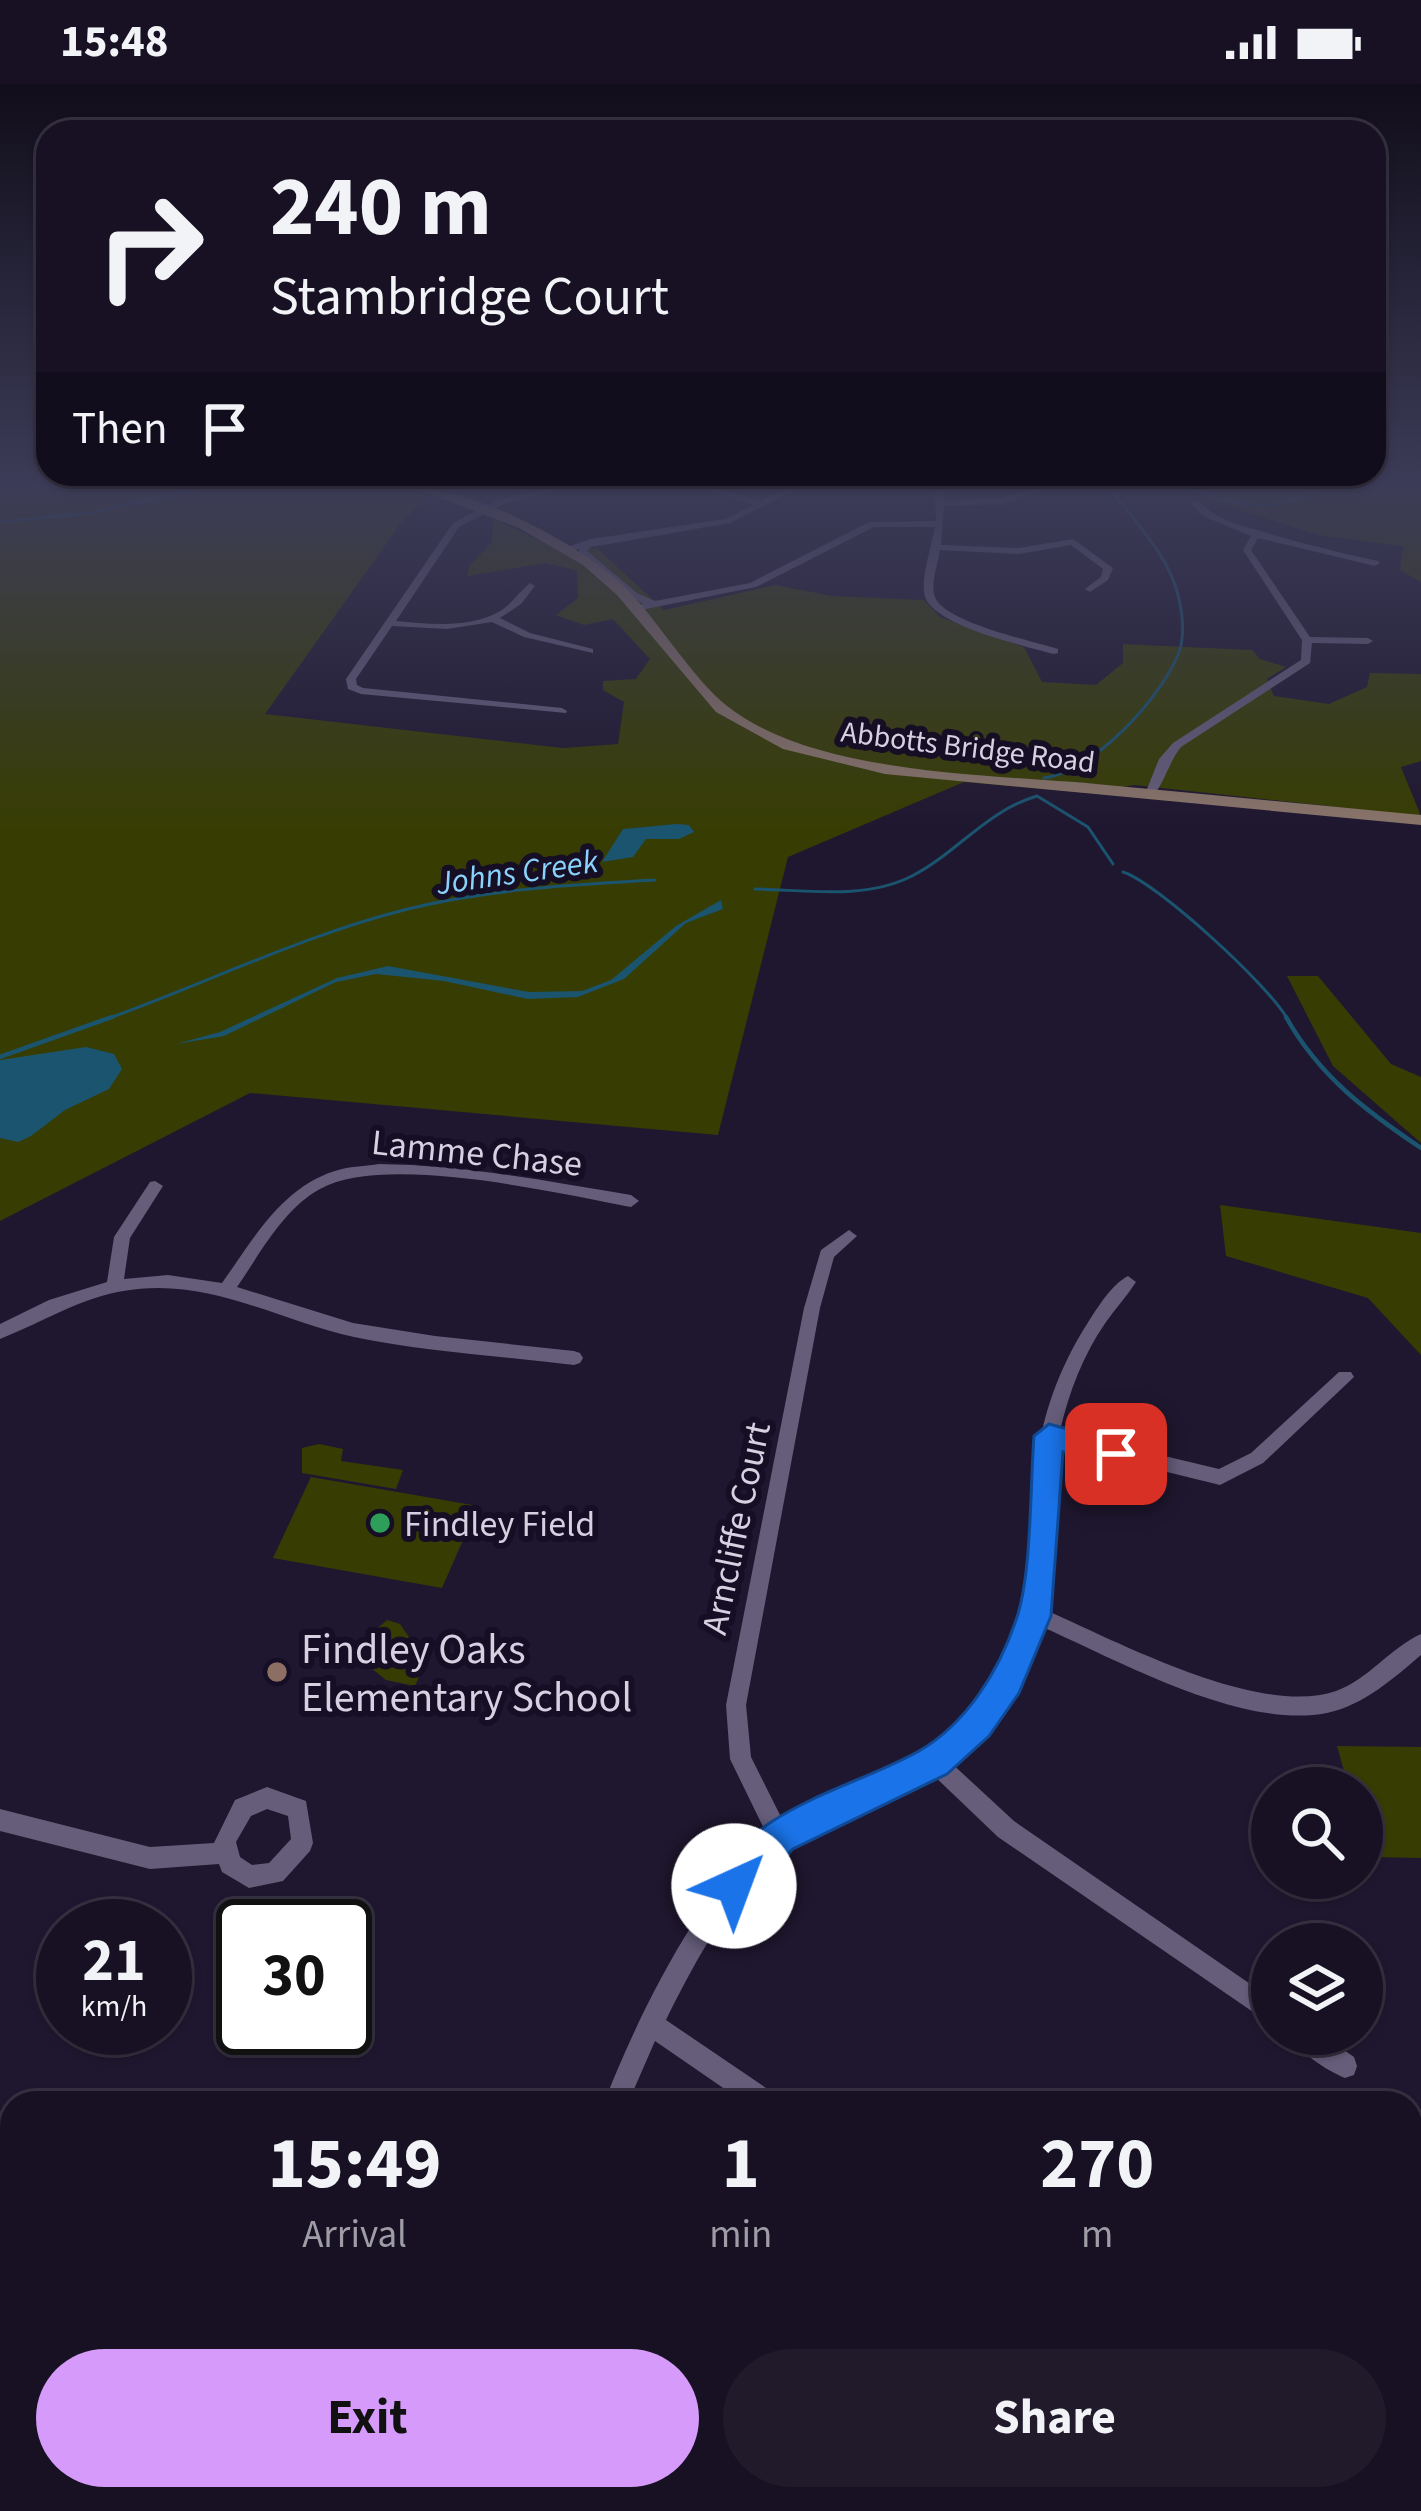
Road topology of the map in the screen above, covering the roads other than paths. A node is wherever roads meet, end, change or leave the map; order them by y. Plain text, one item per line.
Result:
1 (402, 602) edge
2 (517, 602) edge
3 (640, 602) edge
4 (640, 602) edge
5 (664, 602) edge
6 (934, 602) edge
7 (1282, 602) edge
8 (645, 606) junction
9 (494, 619) junction
10 (388, 623) junction
11 (1307, 640) junction
12 (1368, 641) dead end
13 (589, 651) dead end
14 (1054, 651) dead end
15 (352, 687) junction
16 (338, 691) dead end
17 (562, 710) dead end
18 (1151, 794) junction
19 (1421, 820) edge
20 (155, 1186) dead end
21 (631, 1201) dead end
22 (849, 1236) dead end
23 (1128, 1282) dead end
24 (116, 1284) junction
25 (226, 1290) junction
26 (0, 1332) edge
27 (574, 1358) dead end
28 (1346, 1377) dead end
29 (1049, 1436) junction
30 (1035, 1616) junction
31 (1421, 1642) edge
32 (935, 1762) junction
33 (0, 1820) edge
34 (780, 1837) junction
35 (225, 1853) dead end
36 (1251, 1998) edge
37 (651, 2024) junction
38 (1330, 2055) edge
39 (1345, 2066) dead end
40 (621, 2091) edge
41 (749, 2091) edge

1 - 10 street
2 - 9 street
3 - 8 street, Abbotts Bridge Road
4 - 8 main road, Abbotts Bridge Road
5 - 8 street
6 - 14 street
7 - 11 street
8 - 18 main road, Abbotts Bridge Road
9 - 10 street
9 - 13 street
10 - 15 street
11 - 12 street
11 - 18 street
15 - 16 street
15 - 17 street
18 - 19 main road, Abbotts Bridge Road
20 - 24 street
21 - 25 street, Lamme Chase
22 - 34 street, Arncliffe Court
23 - 29 street
24 - 25 street
24 - 26 street
25 - 27 street
28 - 29 street
29 - 30 street
30 - 31 street
30 - 32 street
32 - 34 street
32 - 36 street
33 - 35 street
34 - 37 street
37 - 40 street
37 - 41 street
38 - 39 street

